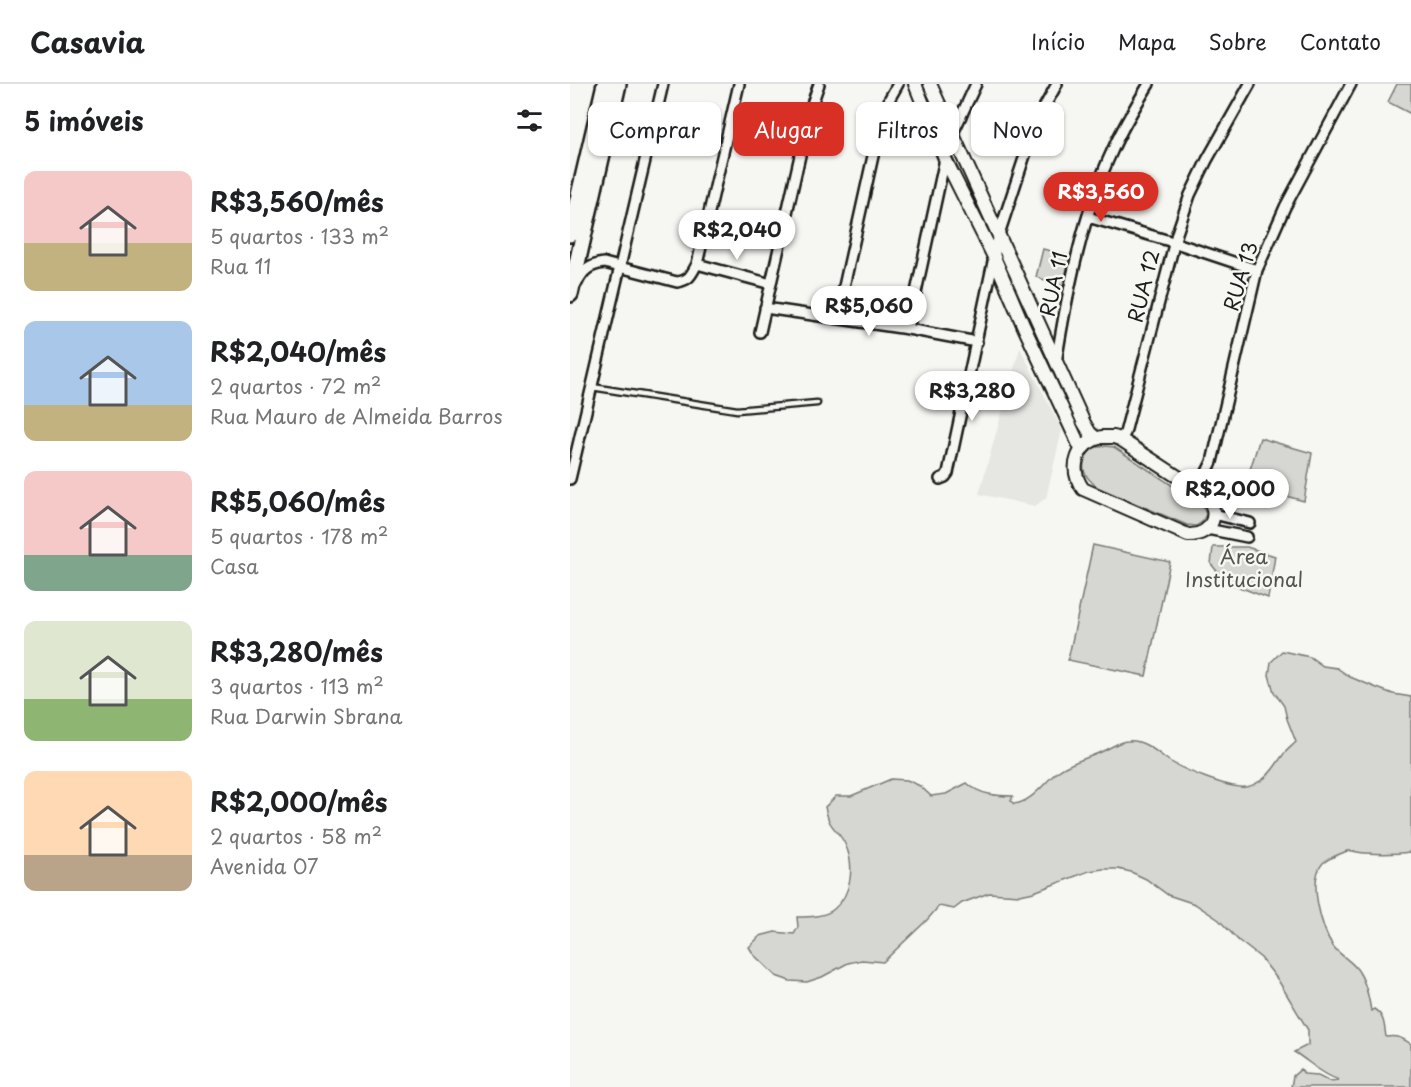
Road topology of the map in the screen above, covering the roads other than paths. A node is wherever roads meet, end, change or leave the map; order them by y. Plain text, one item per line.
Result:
1 (605, 84) edge
2 (618, 84) edge
3 (663, 84) edge
4 (739, 84) edge
5 (819, 84) edge
6 (898, 84) edge
7 (915, 84) edge
8 (930, 84) edge
9 (976, 84) edge
10 (1057, 84) edge
11 (1149, 84) edge
12 (1250, 84) edge
13 (1351, 84) edge
14 (938, 102) edge
15 (959, 120) edge
16 (959, 146) edge
17 (946, 156) edge
18 (945, 159) junction
19 (1088, 218) junction
20 (570, 234) edge
21 (999, 234) junction
22 (1173, 243) junction
23 (994, 257) junction
24 (697, 264) junction
25 (620, 266) junction
26 (1257, 270) junction
27 (771, 284) junction
28 (570, 296) edge
29 (765, 308) junction
30 (837, 318) junction
31 (1062, 328) junction
32 (908, 329) junction
33 (760, 332) dead end
34 (1042, 332) junction
35 (977, 342) junction
36 (1056, 363) junction
37 (592, 387) junction
38 (817, 403) dead end
39 (1096, 438) junction
40 (1120, 439) junction
41 (1081, 449) junction
42 (570, 479) edge
43 (940, 479) dead end
44 (1192, 486) junction
45 (1214, 514) junction
46 (1250, 523) dead end
47 (1207, 529) junction
48 (1247, 537) dead end

1 - 20 highway
2 - 28 highway
3 - 25 street
4 - 24 street
5 - 27 street
6 - 30 street
7 - 18 street
8 - 14 street
9 - 15 street
10 - 21 street
11 - 19 street, RUA 11
12 - 22 street, RUA 12
13 - 26 street, RUA 13
16 - 21 street
17 - 18 street
18 - 23 street
18 - 32 street
19 - 22 street
19 - 31 street, RUA 11
21 - 23 street
21 - 34 street
22 - 26 street
22 - 40 street, RUA 12
23 - 35 street
23 - 41 street
24 - 25 street
24 - 27 street
25 - 28 street
25 - 37 street
26 - 44 street, RUA 13
27 - 29 street
29 - 30 street
29 - 33 street
30 - 32 street
31 - 34 street
31 - 36 street, RUA 11
32 - 35 street
34 - 36 street
35 - 43 street
36 - 39 street
37 - 38 lane
37 - 42 street
39 - 40 street
39 - 41 street
40 - 44 street
41 - 47 street
44 - 45 street
45 - 46 street
45 - 47 street
47 - 48 street

